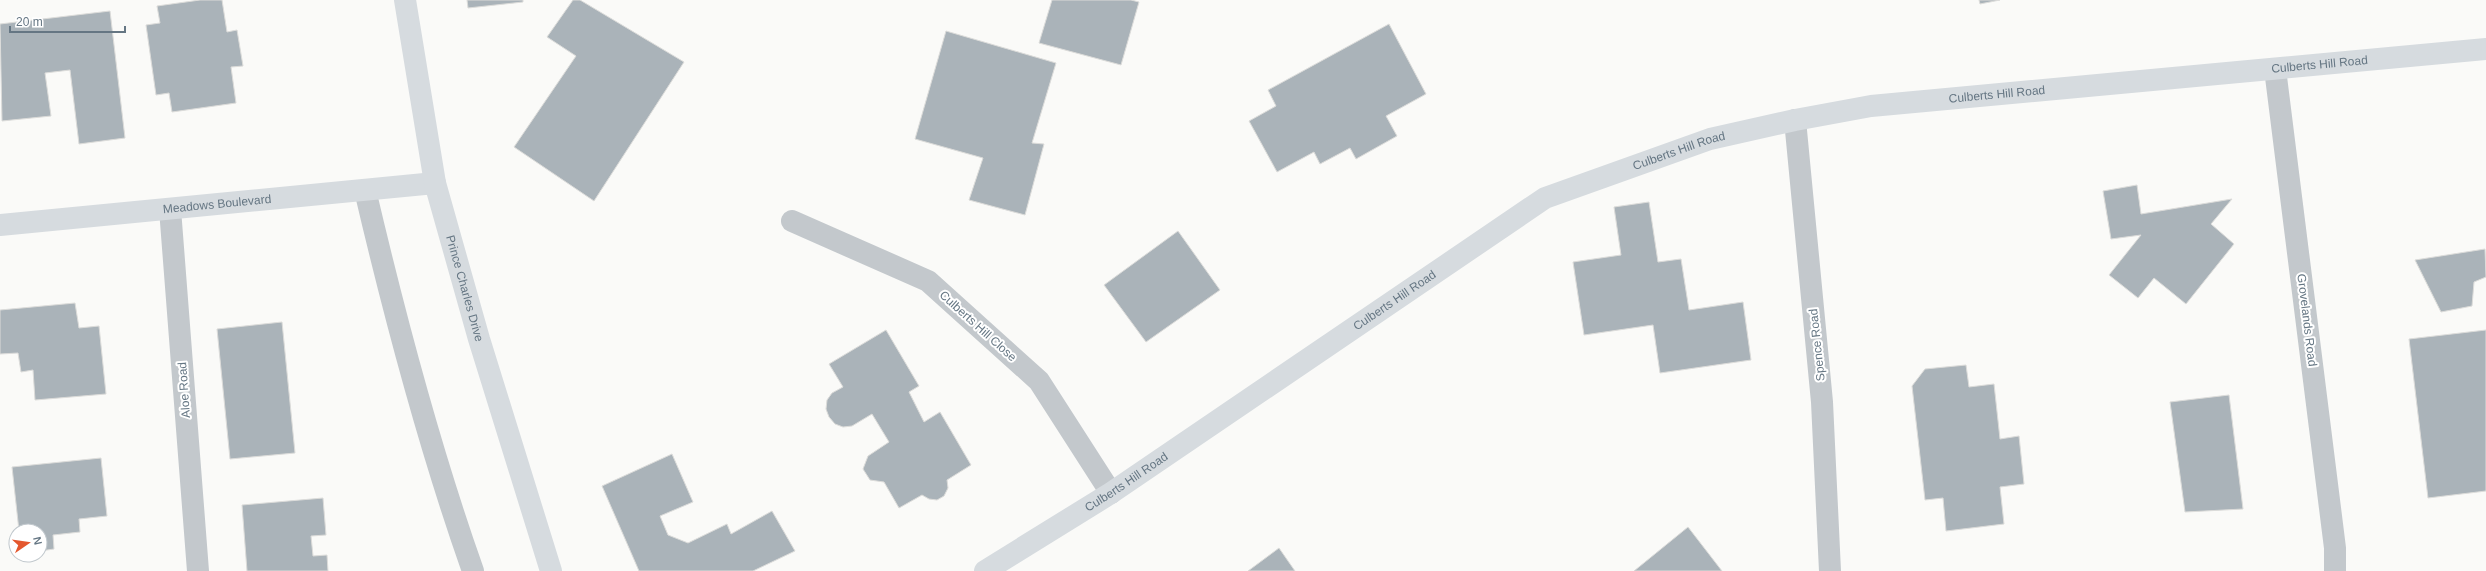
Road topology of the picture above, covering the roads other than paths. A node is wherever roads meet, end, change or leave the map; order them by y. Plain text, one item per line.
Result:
1 (405, 0) edge
2 (2486, 48) edge
3 (2275, 68) junction
4 (1795, 120) junction
5 (435, 183) junction
6 (365, 190) junction
7 (170, 209) junction
8 (792, 221) dead end
9 (0, 225) edge
10 (1111, 493) junction
11 (198, 571) edge
12 (473, 571) edge
13 (551, 571) edge
14 (985, 571) edge
15 (1830, 571) edge
16 (2335, 571) edge

1 - 5 main road, Prince Charles Drive
2 - 3 main road, Culberts Hill Road
3 - 4 main road, Culberts Hill Road
3 - 16 street, Grovelands Road
4 - 10 main road, Culberts Hill Road
4 - 15 street, Spence Road
5 - 6 main road, Meadows Boulevard
5 - 13 main road, Prince Charles Drive
6 - 7 main road, Meadows Boulevard
6 - 12 street
7 - 9 main road, Meadows Boulevard
7 - 11 street, Aloe Road
8 - 10 street, Culberts Hill Close
10 - 14 main road, Culberts Hill Road

